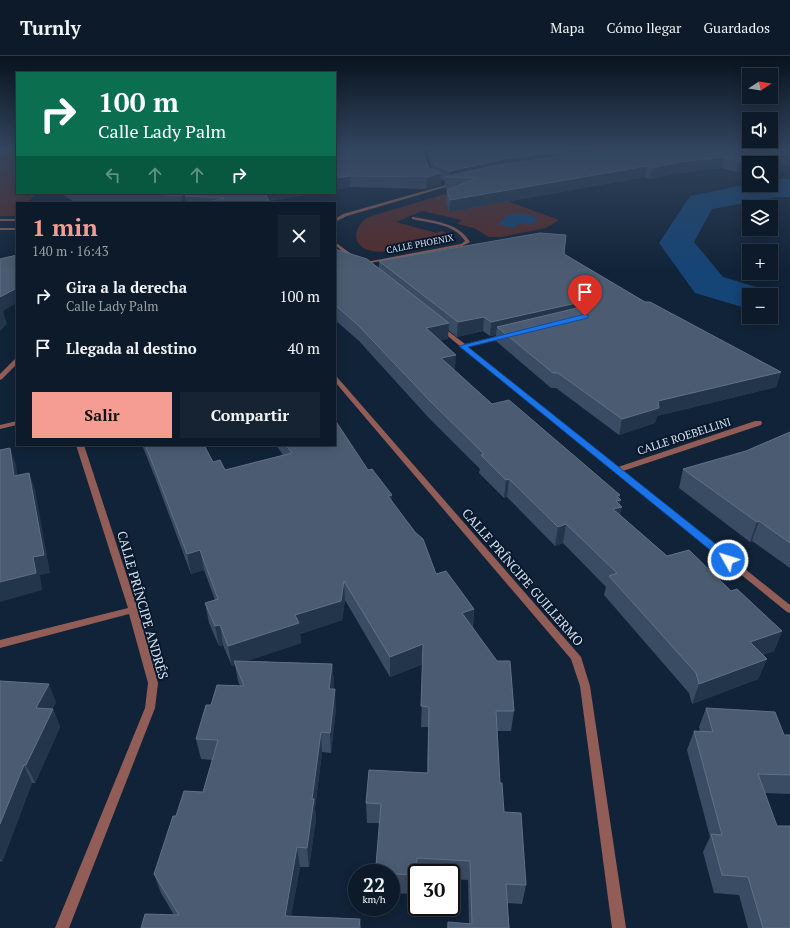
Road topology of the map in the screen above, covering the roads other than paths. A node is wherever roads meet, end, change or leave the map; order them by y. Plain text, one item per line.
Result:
1 (433, 190) edge
2 (414, 218) dead end
3 (0, 220) edge
4 (16, 220) edge
5 (336, 220) edge
6 (0, 229) edge
7 (16, 229) edge
8 (336, 244) edge
9 (433, 322) edge
10 (516, 333) edge
11 (463, 346) junction
12 (16, 361) edge
13 (0, 378) edge
14 (336, 379) edge
15 (16, 423) edge
16 (758, 423) dead end
17 (0, 427) edge
18 (80, 446) edge
19 (617, 470) junction
20 (132, 610) junction
21 (790, 610) edge
22 (0, 644) edge
23 (62, 928) edge
24 (619, 928) edge

1 - 5 street
2 - 8 street, CALLE PHOENIX
3 - 4 street
6 - 7 street
9 - 11 street
10 - 11 street
11 - 19 street
12 - 13 street
14 - 24 street, CALLE PRÍNCIPE GUILLERMO
15 - 17 street
16 - 19 street, CALLE ROEBELLINI
18 - 20 street, CALLE PRÍNCIPE ANDRÉS
19 - 21 street
20 - 22 street
20 - 23 street, CALLE PRÍNCIPE ANDRÉS

